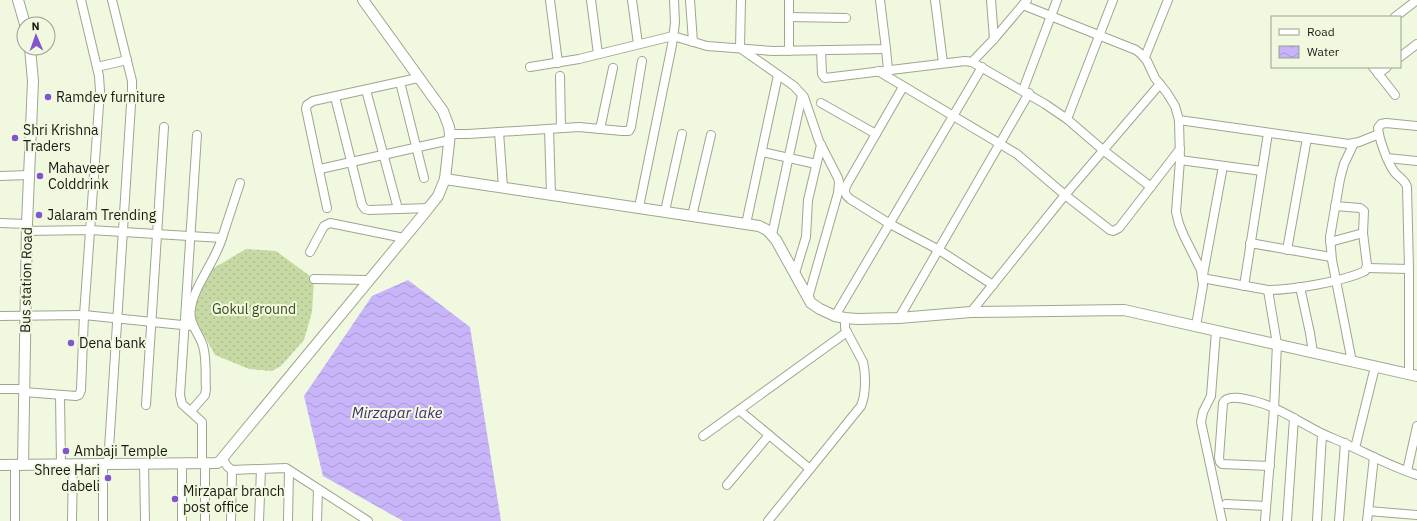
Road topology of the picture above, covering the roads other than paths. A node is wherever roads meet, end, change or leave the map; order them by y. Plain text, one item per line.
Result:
1 (18, 0) edge
2 (81, 0) edge
3 (112, 0) edge
4 (363, 0) edge
5 (550, 0) edge
6 (591, 0) edge
7 (632, 0) edge
8 (674, 0) edge
9 (690, 0) edge
10 (741, 0) edge
11 (789, 0) edge
12 (880, 0) edge
13 (935, 0) edge
14 (991, 0) edge
15 (1057, 0) edge
16 (1113, 0) edge
17 (1168, 0) edge
18 (1417, 0) edge
19 (1025, 2) edge
20 (23, 16) edge
21 (1051, 16) junction
22 (1396, 16) edge
23 (789, 17) junction
24 (846, 18) dead end
25 (1099, 35) junction
26 (673, 36) junction
27 (994, 39) junction
28 (693, 42) junction
29 (638, 44) junction
30 (1417, 44) edge
31 (740, 48) junction
32 (886, 49) junction
33 (789, 50) junction
34 (821, 50) junction
35 (598, 54) junction
36 (31, 56) edge
37 (1401, 56) edge
38 (1145, 57) junction
39 (127, 60) junction
40 (642, 61) dead end
41 (972, 62) junction
42 (558, 63) junction
43 (943, 63) junction
44 (530, 67) dead end
45 (982, 67) junction
46 (96, 68) junction
47 (613, 68) dead end
48 (888, 70) junction
49 (1376, 70) edge
50 (878, 71) junction
51 (778, 75) junction
52 (560, 76) dead end
53 (418, 78) junction
54 (400, 82) junction
55 (1160, 84) junction
56 (903, 87) junction
57 (366, 90) junction
58 (1026, 92) junction
59 (802, 95) junction
60 (1395, 95) dead end
61 (335, 97) junction
62 (822, 103) dead end
63 (952, 116) junction
64 (1067, 119) junction
65 (1179, 120) junction
66 (1417, 126) edge
67 (164, 127) dead end
68 (561, 128) junction
69 (549, 129) junction
70 (600, 129) junction
71 (499, 132) junction
72 (1268, 133) junction
73 (682, 134) dead end
74 (876, 134) junction
75 (1379, 134) junction
76 (197, 135) dead end
77 (711, 135) dead end
78 (450, 137) junction
79 (1307, 138) junction
80 (1354, 143) junction
81 (999, 144) junction
82 (821, 145) junction
83 (416, 147) junction
84 (1180, 149) junction
85 (1103, 150) junction
86 (762, 152) junction
87 (383, 154) junction
88 (789, 157) junction
89 (1387, 158) junction
90 (1180, 160) junction
91 (351, 161) junction
92 (1417, 161) edge
93 (816, 164) junction
94 (1224, 166) junction
95 (320, 168) junction
96 (1262, 171) junction
97 (29, 175) junction
98 (0, 176) edge
99 (424, 178) dead end
100 (445, 179) junction
101 (240, 183) dead end
102 (503, 187) junction
103 (1151, 187) junction
104 (552, 194) junction
105 (1065, 195) junction
106 (1335, 206) junction
107 (639, 207) junction
108 (327, 208) dead end
109 (398, 209) junction
110 (426, 212) junction
111 (665, 212) junction
112 (692, 216) junction
113 (0, 223) edge
114 (746, 224) junction
115 (890, 224) junction
116 (26, 227) junction
117 (90, 230) junction
118 (123, 232) junction
119 (157, 234) junction
120 (772, 234) junction
121 (1363, 234) junction
122 (190, 236) junction
123 (222, 238) junction
124 (404, 238) junction
125 (1330, 242) junction
126 (1250, 243) junction
127 (939, 250) junction
128 (1287, 250) junction
129 (310, 252) dead end
130 (1331, 257) junction
131 (1367, 268) junction
132 (1409, 269) junction
133 (795, 273) junction
134 (1202, 278) junction
135 (314, 279) dead end
136 (368, 280) junction
137 (1335, 280) junction
138 (993, 285) junction
139 (1244, 286) junction
140 (1300, 287) junction
141 (1268, 290) junction
142 (808, 298) junction
143 (971, 312) junction
144 (1413, 313) edge
145 (25, 315) junction
146 (84, 315) junction
147 (0, 316) edge
148 (840, 317) junction
149 (899, 318) junction
150 (118, 319) junction
151 (151, 322) junction
152 (188, 325) junction
153 (1196, 326) junction
154 (1216, 330) junction
155 (846, 332) junction
156 (1277, 344) junction
157 (1313, 353) junction
158 (1352, 362) junction
159 (1376, 367) junction
160 (1413, 376) edge
161 (0, 388) edge
162 (24, 390) junction
163 (60, 394) junction
164 (146, 405) dead end
165 (1274, 409) junction
166 (739, 410) junction
167 (191, 412) junction
168 (1294, 418) junction
169 (1417, 426) edge
170 (1322, 434) junction
171 (768, 435) junction
172 (703, 436) dead end
173 (1345, 443) junction
174 (1355, 448) junction
175 (1374, 458) junction
176 (222, 459) junction
177 (73, 464) junction
178 (106, 464) junction
179 (144, 464) junction
180 (182, 464) junction
181 (203, 464) junction
182 (0, 465) edge
183 (20, 465) junction
184 (61, 465) junction
185 (1270, 466) junction
186 (261, 469) junction
187 (810, 469) junction
188 (232, 470) junction
189 (290, 470) junction
190 (1407, 471) junction
191 (1417, 475) edge
192 (727, 485) dead end
193 (318, 489) junction
194 (1226, 504) dead end
195 (1266, 506) junction
196 (1368, 511) junction
197 (1417, 515) edge
198 (15, 521) edge
199 (72, 521) edge
200 (103, 521) edge
201 (145, 521) edge
202 (182, 521) edge
203 (206, 521) edge
204 (231, 521) edge
205 (259, 521) edge
206 (288, 521) edge
207 (317, 521) edge
208 (368, 521) edge
209 (768, 521) edge
210 (1222, 521) edge
211 (1265, 521) edge
212 (1287, 521) edge
213 (1317, 521) edge
214 (1339, 521) edge
215 (1367, 521) edge

1 - 20 street
2 - 46 street
3 - 39 street
4 - 53 street
5 - 42 street
6 - 35 street
7 - 29 street
8 - 26 street
9 - 28 street
10 - 31 street
11 - 23 street
12 - 32 street
13 - 43 street
14 - 27 street
15 - 21 street
16 - 25 street
17 - 38 street
18 - 22 street
19 - 21 street
19 - 27 street
21 - 25 street
21 - 58 street
23 - 24 street
23 - 33 street
25 - 38 street
25 - 64 street
26 - 28 street
26 - 29 street
26 - 107 street
27 - 41 street
28 - 31 street
29 - 35 street
30 - 37 street
31 - 33 street
31 - 51 street
32 - 34 street
32 - 48 street
33 - 34 street
34 - 50 street
35 - 42 street
36 - 97 street, Bus station Road
38 - 55 street
39 - 46 street
39 - 118 street
40 - 70 street
41 - 43 street
41 - 45 street
42 - 44 street
43 - 48 street
45 - 58 street
45 - 63 street
46 - 117 street
47 - 70 street
48 - 50 street
49 - 60 street
50 - 56 street
51 - 59 street
51 - 86 street
52 - 68 street
53 - 54 street
53 - 78 street
54 - 57 street
54 - 83 street
55 - 65 street
55 - 85 street
56 - 63 street
56 - 74 street
57 - 61 street
57 - 87 street
58 - 64 street
58 - 81 street
59 - 82 street
59 - 88 street
61 - 91 street
61 - 95 street
62 - 74 street
63 - 81 street
63 - 115 street
64 - 85 street
65 - 72 street
65 - 84 street
66 - 75 street
67 - 119 street
68 - 69 street
68 - 70 street
69 - 71 street
69 - 104 street
71 - 78 street
71 - 102 street
72 - 79 street
72 - 96 street
73 - 111 street
74 - 115 street
75 - 80 street
75 - 89 street
76 - 122 street
77 - 112 street
78 - 83 street
78 - 100 street
79 - 80 street
79 - 128 street
80 - 106 street
81 - 105 street
81 - 127 street
82 - 93 street
82 - 142 street
83 - 87 street
83 - 99 street
84 - 90 street
84 - 103 street
85 - 103 street
85 - 105 street
86 - 88 street
86 - 114 street
87 - 91 street
87 - 109 street
88 - 93 street
88 - 120 street
89 - 92 street
89 - 132 street
90 - 94 street
90 - 134 street
91 - 95 street
91 - 109 street
93 - 133 street
94 - 96 street
94 - 134 street
95 - 108 street
96 - 126 street
97 - 98 street
97 - 116 street, Bus station Road
100 - 102 street
100 - 110 street
101 - 123 street
102 - 104 street
103 - 105 street
104 - 107 street
105 - 138 street
106 - 121 street
106 - 125 street
107 - 111 street
109 - 110 street
110 - 124 street
111 - 112 street
112 - 114 street
113 - 116 street
114 - 120 street
115 - 127 street
115 - 148 street
116 - 117 street
116 - 145 street, Bus station Road
117 - 118 street
117 - 146 street
118 - 119 street
118 - 150 street
119 - 122 street
119 - 151 street
120 - 133 street
121 - 125 street
121 - 131 street
122 - 123 street
122 - 152 street
123 - 152 street
124 - 129 street
124 - 136 street
125 - 130 street
126 - 128 street
126 - 139 street
127 - 138 street
127 - 149 street
128 - 130 street
130 - 137 street
131 - 132 street
131 - 137 street
132 - 144 street
133 - 142 street
134 - 139 street
134 - 153 street
135 - 136 street
136 - 176 street
137 - 140 street
137 - 158 street
138 - 143 street
139 - 141 street
140 - 141 street
140 - 157 street
141 - 156 street
142 - 148 street
143 - 149 street
143 - 153 street
144 - 160 street
145 - 146 street
145 - 147 street
145 - 162 street, Bus station Road
146 - 150 street
146 - 163 street
148 - 149 street
148 - 155 street
150 - 151 street
150 - 178 street
151 - 152 street
151 - 164 street
152 - 167 street
152 - 167 street
153 - 154 street
154 - 156 street
154 - 210 street
155 - 166 street
155 - 187 street
156 - 157 street
156 - 165 street
157 - 158 street
158 - 159 street
159 - 160 street
159 - 174 street
161 - 162 street
162 - 163 street
162 - 183 street, Bus station Road
163 - 184 street
165 - 168 street
165 - 185 street
165 - 185 street
166 - 171 street
166 - 172 street
167 - 181 street
168 - 170 street
168 - 212 street
169 - 190 street
170 - 173 street
170 - 213 street
171 - 187 street
171 - 192 street
173 - 174 street
173 - 214 street
174 - 175 street
175 - 190 street
175 - 196 street
176 - 181 street
176 - 188 street
177 - 178 street
177 - 184 street
177 - 199 street
178 - 179 street
178 - 200 street
179 - 180 street
179 - 201 street
180 - 181 street
180 - 202 street
181 - 203 street
182 - 183 street
183 - 184 street
183 - 198 street
185 - 195 street
186 - 188 street
186 - 189 street
186 - 205 street
187 - 209 street
188 - 204 street
189 - 193 street
189 - 206 street
190 - 191 street
193 - 207 street
193 - 208 street
194 - 195 street
195 - 211 street
196 - 197 street
196 - 215 street

